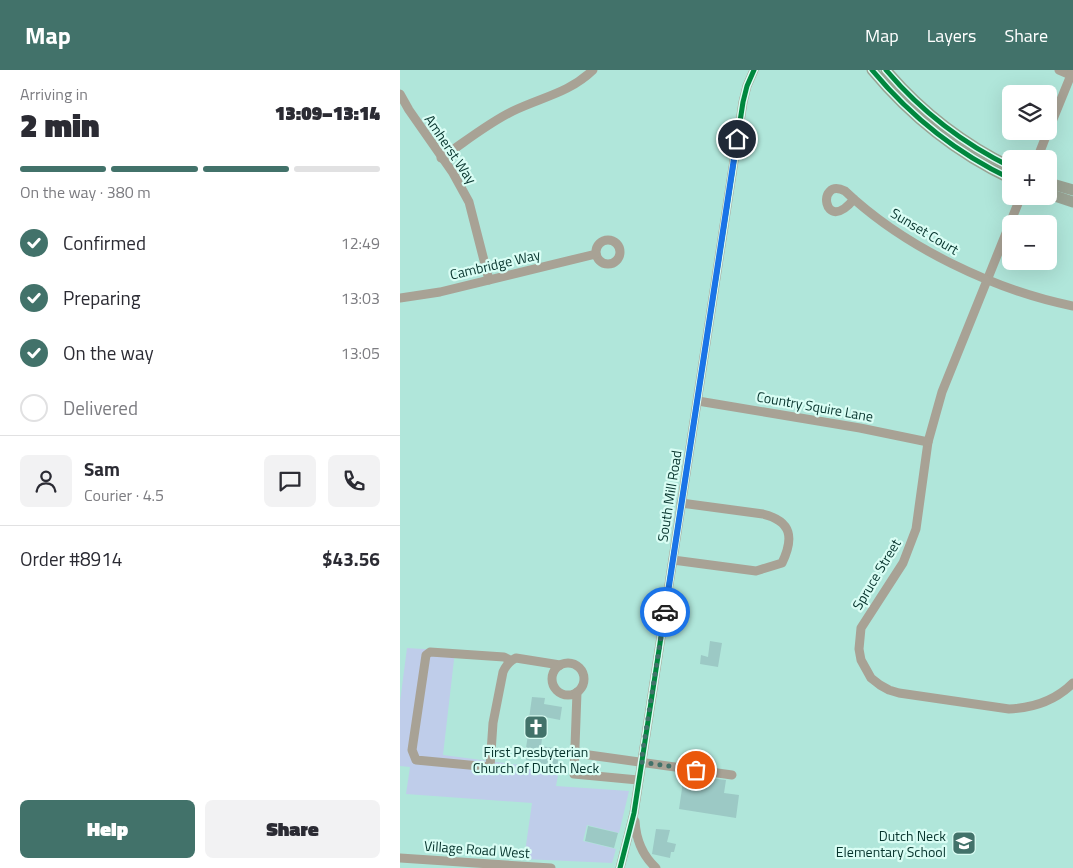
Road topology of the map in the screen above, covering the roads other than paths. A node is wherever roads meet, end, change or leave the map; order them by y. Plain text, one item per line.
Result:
1 (593, 70) edge
2 (754, 70) edge
3 (872, 70) edge
4 (886, 70) edge
5 (1059, 70) edge
6 (1072, 74) edge
7 (400, 94) edge
8 (1057, 109) edge
9 (442, 158) junction
10 (1002, 162) edge
11 (1002, 174) edge
12 (1057, 185) edge
13 (1073, 190) edge
14 (1057, 197) edge
15 (854, 199) dead end
16 (1073, 202) edge
17 (1017, 205) edge
18 (596, 254) dead end
19 (988, 279) junction
20 (489, 280) junction
21 (400, 298) edge
22 (1073, 306) edge
23 (698, 401) junction
24 (928, 442) junction
25 (682, 503) junction
26 (673, 560) junction
27 (510, 660) junction
28 (560, 665) junction
29 (1073, 683) edge
30 (577, 692) junction
31 (575, 753) junction
32 (641, 762) junction
33 (732, 775) dead end
34 (638, 780) junction
35 (634, 813) junction
36 (400, 858) edge
37 (528, 867) edge
38 (551, 868) edge
39 (620, 868) edge
40 (656, 868) edge

1 - 9 street
2 - 23 street, South Mill Road
3 - 11 main road
4 - 10 main road
5 - 6 street
6 - 8 street
7 - 9 street, Amherst Way
9 - 20 street, Amherst Way
12 - 13 main road
14 - 16 main road
15 - 19 street, Sunset Court
17 - 19 street, Spruce Street
18 - 20 street, Cambridge Way
19 - 22 street
19 - 24 street, Spruce Street
20 - 21 street, Cambridge Way
23 - 24 street, Country Squire Lane
23 - 25 street, South Mill Road
24 - 29 street, Spruce Street
25 - 26 street, South Mill Road
25 - 26 street
26 - 32 street, South Mill Road
27 - 27 street
27 - 28 street
28 - 30 street
28 - 30 street
30 - 31 street
31 - 32 street
31 - 34 street
32 - 33 street
32 - 34 street, South Mill Road
34 - 35 street, South Mill Road
35 - 39 street, South Mill Road
35 - 40 street
36 - 37 street, Village Road West
37 - 38 street, Village Road West

